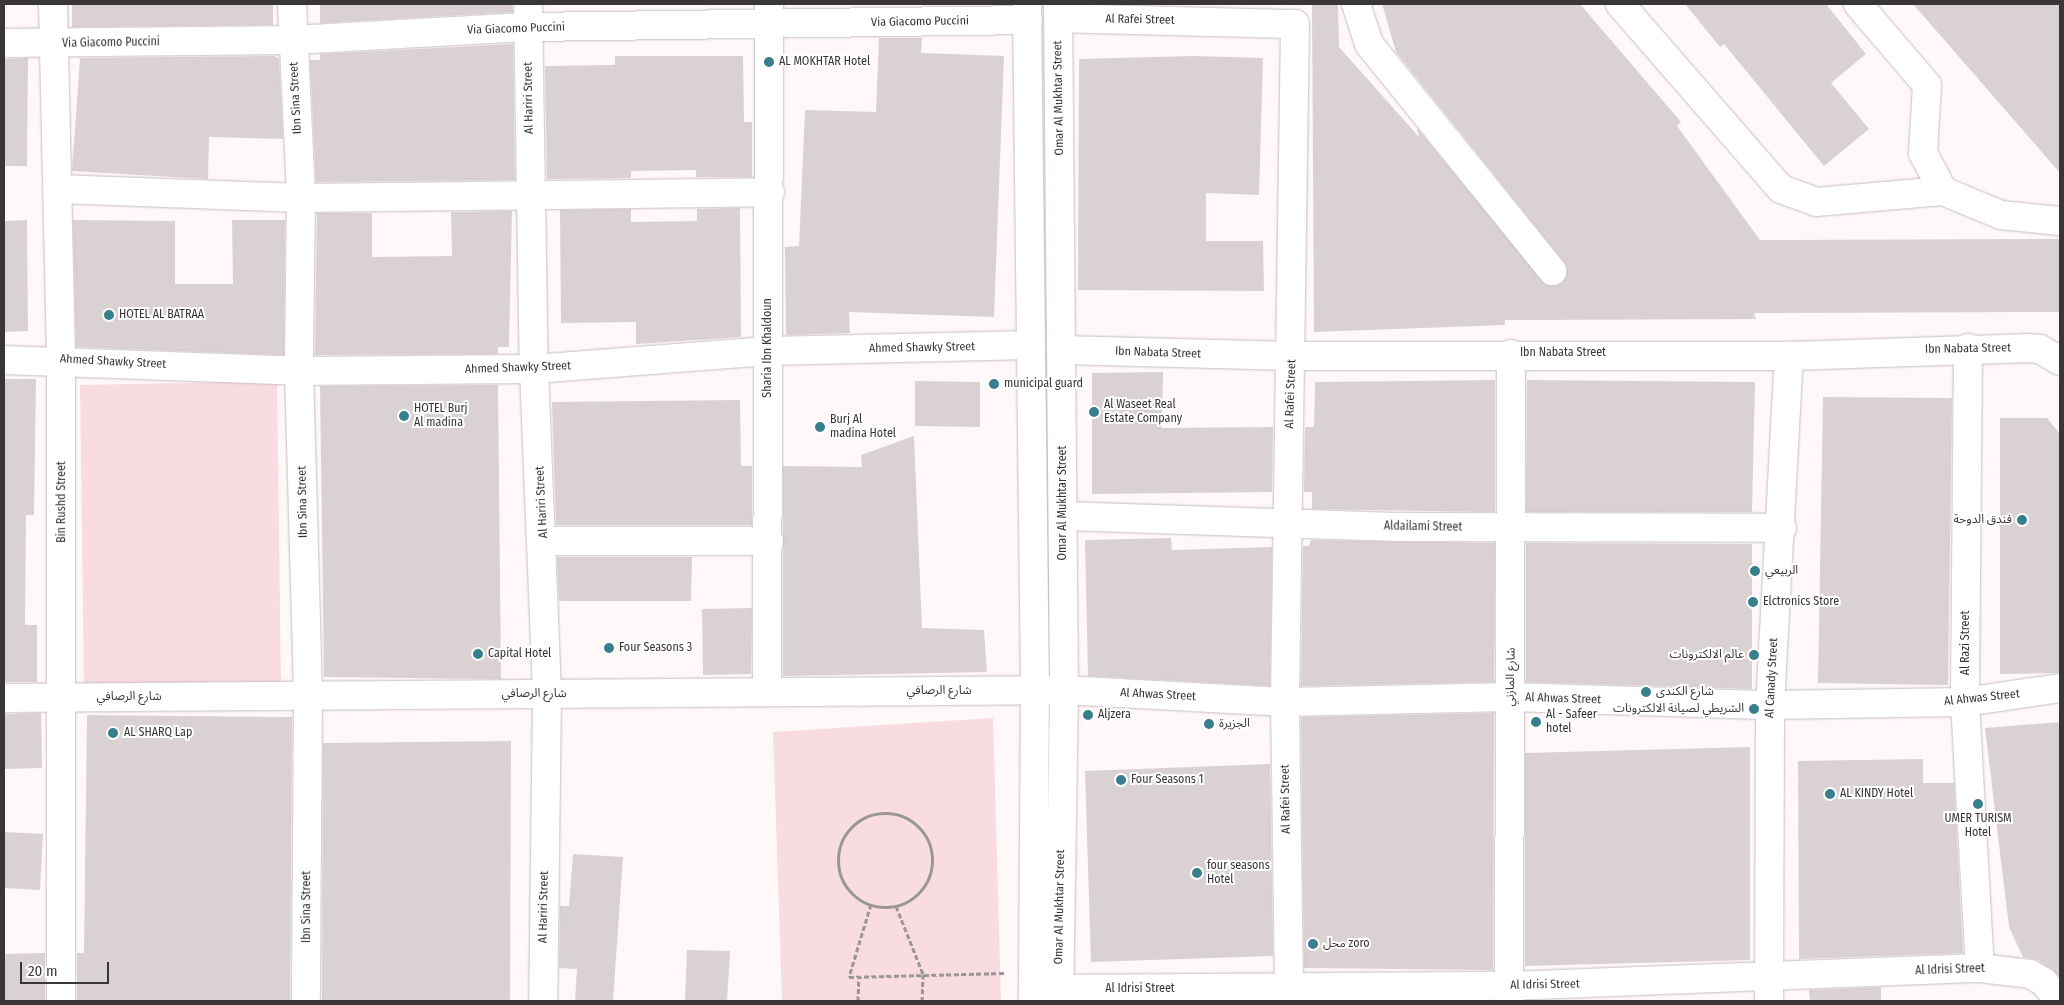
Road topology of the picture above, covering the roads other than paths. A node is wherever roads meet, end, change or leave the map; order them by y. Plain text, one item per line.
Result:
1 (53, 4) edge
2 (292, 4) edge
3 (1356, 4) edge
4 (1620, 4) edge
5 (1858, 4) edge
6 (1058, 11) edge
7 (1028, 12) edge
8 (769, 14) edge
9 (529, 16) edge
10 (293, 40) junction
11 (4, 43) edge
12 (53, 44) junction
13 (58, 189) junction
14 (1943, 191) junction
15 (770, 192) junction
16 (530, 196) junction
17 (301, 198) junction
18 (2060, 221) edge
19 (1552, 271) dead end
20 (1031, 345) junction
21 (1968, 348) junction
22 (1062, 350) junction
23 (767, 351) junction
24 (1511, 354) junction
25 (1292, 356) junction
26 (1789, 356) junction
27 (4, 360) edge
28 (61, 360) junction
29 (2060, 361) edge
30 (534, 369) junction
31 (300, 371) junction
32 (1064, 516) junction
33 (1287, 525) junction
34 (1512, 528) junction
35 (1782, 528) junction
36 (544, 541) junction
37 (769, 541) junction
38 (2060, 688) edge
39 (1035, 690) junction
40 (1064, 690) junction
41 (767, 692) junction
42 (547, 694) junction
43 (308, 696) junction
44 (1510, 697) junction
45 (4, 698) edge
46 (62, 698) junction
47 (1285, 702) junction
48 (1965, 702) junction
49 (1770, 705) junction
50 (1980, 968) junction
51 (1768, 990) edge
52 (1509, 993) edge
53 (1059, 995) edge
54 (1288, 995) edge
55 (61, 1001) edge
56 (306, 1001) edge
57 (543, 1001) edge
58 (1033, 1001) edge
59 (2059, 1001) edge

1 - 12 street, Bin Rushd Street
2 - 10 street, Ibn Sina Street
3 - 19 street
4 - 14 street
5 - 14 street
6 - 22 street, Omar Al Mukhtar Street
6 - 25 street, Al Rafei Street
7 - 8 street, Via Giacomo Puccini
7 - 20 street, Omar Al Mukhtar Street
8 - 9 street, Via Giacomo Puccini
8 - 15 street, Sharia Ibn Khaldoun
9 - 10 street, Via Giacomo Puccini
9 - 16 street, Al Hariri Street
10 - 12 street, Via Giacomo Puccini
10 - 17 street, Ibn Sina Street
11 - 12 street, Via Giacomo Puccini
12 - 13 street, Bin Rushd Street
13 - 17 street
13 - 28 street, Bin Rushd Street
14 - 18 street
15 - 16 street
15 - 23 street, Sharia Ibn Khaldoun
16 - 17 street
16 - 30 street, Al Hariri Street
17 - 31 street, Ibn Sina Street
20 - 23 street, Ahmed Shawky Street
20 - 39 street, Omar Al Mukhtar Street
21 - 26 street, Ibn Nabata Street
21 - 29 street, Ibn Nabata Street
21 - 48 street, Al Razi Street
22 - 25 street, Ibn Nabata Street
22 - 32 street, Omar Al Mukhtar Street
23 - 30 street, Ahmed Shawky Street
23 - 37 street, Sharia Ibn Khaldoun
24 - 25 street, Ibn Nabata Street
24 - 26 street, Ibn Nabata Street
24 - 34 street, شارع المازني
25 - 33 street, Al Rafei Street
26 - 35 street, Al Canady Street
27 - 28 street, Ahmed Shawky Street
28 - 31 street, Ahmed Shawky Street
28 - 46 street, Bin Rushd Street
30 - 31 street, Ahmed Shawky Street
30 - 36 street, Al Hariri Street
31 - 43 street, Ibn Sina Street
32 - 33 street, Aldailami Street
32 - 40 street, Omar Al Mukhtar Street
33 - 34 street, Aldailami Street
33 - 47 street, Al Rafei Street
34 - 35 street, Aldailami Street
34 - 44 street, شارع المازني
35 - 49 street, Al Canady Street
36 - 37 street
36 - 42 street, Al Hariri Street
37 - 41 street, Sharia Ibn Khaldoun
38 - 48 street, Al Ahwas Street
39 - 40 street, شارع الرصافي
39 - 41 street, شارع الرصافي
39 - 58 street, Omar Al Mukhtar Street
40 - 47 street, Al Ahwas Street
40 - 53 street, Omar Al Mukhtar Street
41 - 42 street, شارع الرصافي
42 - 43 street, شارع الرصافي
42 - 57 street, Al Hariri Street
43 - 46 street, شارع الرصافي
43 - 56 street, Ibn Sina Street
44 - 47 street, Al Ahwas Street
44 - 49 street, Al Ahwas Street
44 - 52 street, شارع المازني
45 - 46 street, شارع الرصافي
46 - 55 street, Bin Rushd Street
47 - 54 street, Al Rafei Street
48 - 49 street, Al Ahwas Street
48 - 50 street, Al Razi Street
49 - 51 street, Al Canady Street
50 - 51 street, Al Idrisi Street
50 - 59 street, Al Idrisi Street
51 - 52 street, Al Idrisi Street
52 - 54 street, Al Idrisi Street
53 - 54 street, Al Idrisi Street

